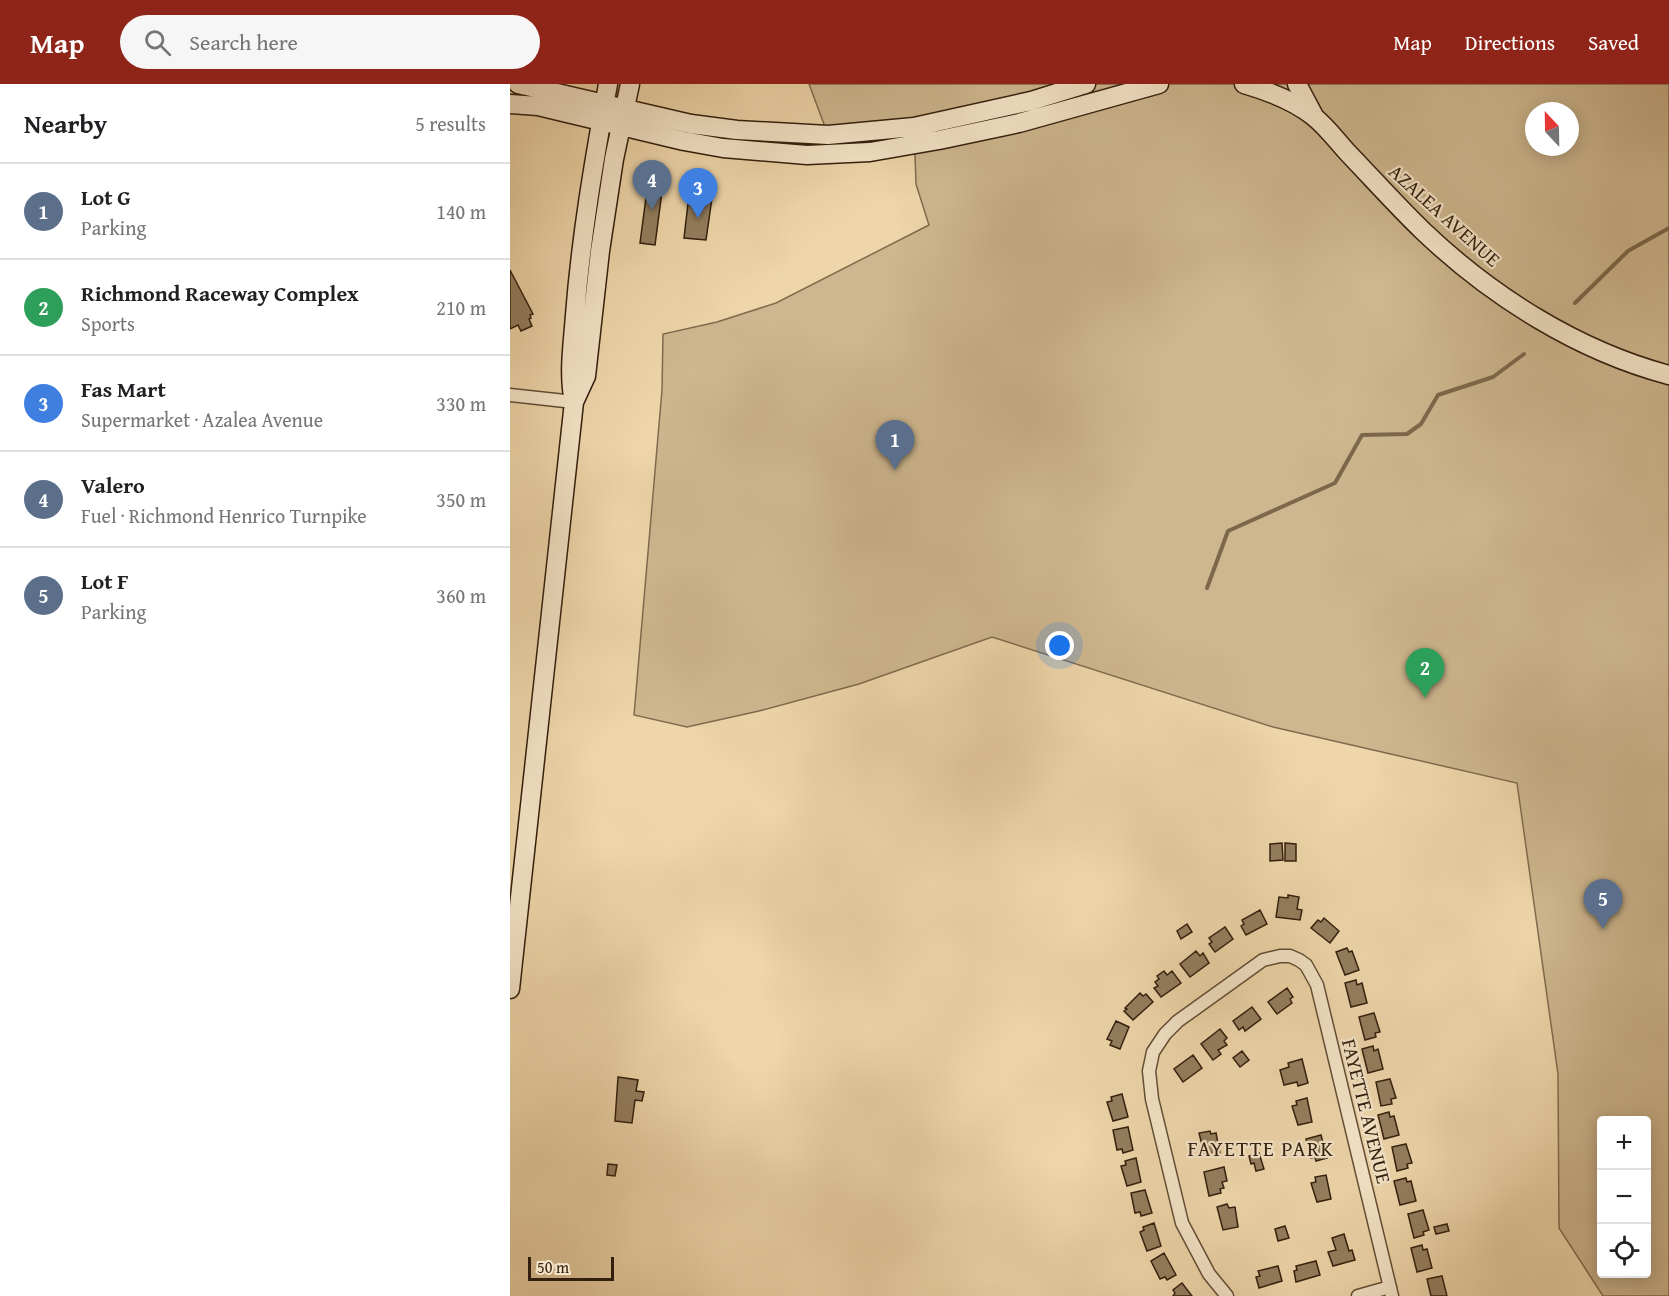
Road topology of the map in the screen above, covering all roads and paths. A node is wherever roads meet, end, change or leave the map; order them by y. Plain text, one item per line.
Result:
1 (518, 84) edge
2 (608, 84) edge
3 (630, 84) edge
4 (1086, 84) edge
5 (1159, 84) edge
6 (1244, 84) edge
7 (1297, 84) edge
8 (604, 103) junction
9 (510, 104) edge
10 (1314, 116) junction
11 (623, 117) junction
12 (601, 121) junction
13 (1669, 375) edge
14 (510, 395) edge
15 (574, 402) junction
16 (513, 937) edge
17 (510, 989) edge
18 (1391, 1292) edge
19 (1227, 1296) edge
20 (1358, 1296) edge

1 - 8 street
2 - 8 street
3 - 11 street
4 - 11 street
5 - 11 street
6 - 10 street, AZALEA AVENUE
7 - 10 street, AZALEA AVENUE
8 - 11 street
8 - 12 street
9 - 12 street
10 - 13 street, AZALEA AVENUE
11 - 12 street
11 - 15 street
12 - 15 street
14 - 15 street
15 - 16 street
16 - 17 street
18 - 19 street, FAYETTE AVENUE
18 - 20 street

